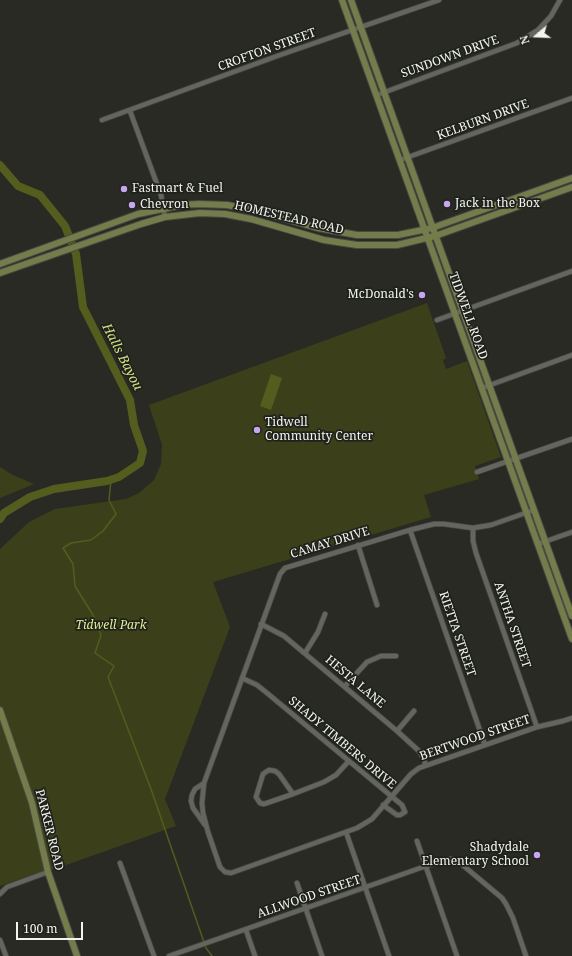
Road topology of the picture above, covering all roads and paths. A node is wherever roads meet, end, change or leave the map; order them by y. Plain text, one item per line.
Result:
1 (342, 0) edge
2 (350, 0) edge
3 (440, 0) edge
4 (560, 0) edge
5 (361, 28) junction
6 (353, 30) junction
7 (384, 92) junction
8 (377, 95) junction
9 (572, 98) edge
10 (130, 111) junction
11 (102, 120) dead end
12 (407, 158) junction
13 (400, 160) junction
14 (572, 178) edge
15 (556, 184) junction
16 (572, 187) edge
17 (560, 191) junction
18 (227, 205) junction
19 (494, 206) junction
20 (163, 208) junction
21 (225, 214) junction
22 (496, 214) junction
23 (165, 217) junction
24 (290, 220) junction
25 (101, 228) junction
26 (432, 228) junction
27 (425, 229) junction
28 (288, 230) junction
29 (105, 236) junction
30 (435, 236) junction
31 (428, 237) junction
32 (39, 250) junction
33 (42, 259) junction
34 (0, 264) edge
35 (572, 271) edge
36 (0, 273) edge
37 (462, 311) junction
38 (455, 313) junction
39 (437, 320) dead end
40 (572, 355) edge
41 (490, 385) junction
42 (482, 388) junction
43 (572, 438) edge
44 (516, 459) junction
45 (508, 462) junction
46 (477, 472) dead end
47 (534, 510) junction
48 (526, 513) junction
49 (473, 528) junction
50 (410, 530) junction
51 (572, 532) edge
52 (546, 542) junction
53 (538, 544) junction
54 (358, 545) junction
55 (377, 605) dead end
56 (324, 614) dead end
57 (572, 616) edge
58 (261, 624) junction
59 (572, 636) edge
60 (304, 653) junction
61 (396, 656) dead end
62 (242, 678) junction
63 (345, 686) junction
64 (0, 710) edge
65 (414, 711) dead end
66 (572, 718) edge
67 (537, 727) junction
68 (397, 731) junction
69 (485, 745) junction
70 (348, 762) junction
71 (426, 765) junction
72 (204, 783) junction
73 (293, 794) junction
74 (391, 797) junction
75 (383, 806) junction
76 (206, 826) junction
77 (346, 832) junction
78 (417, 841) dead end
79 (120, 863) dead end
80 (426, 866) junction
81 (48, 872) junction
82 (225, 872) joint
83 (297, 883) dead end
84 (366, 888) junction
85 (0, 894) edge
86 (306, 909) junction
87 (246, 930) junction
88 (0, 940) edge
89 (6, 956) edge
90 (77, 956) edge
91 (154, 956) edge
92 (169, 956) edge
93 (255, 956) edge
94 (322, 956) edge
95 (389, 956) edge
96 (457, 956) edge
97 (526, 956) edge

1 - 6 main road, TIDWELL ROAD
2 - 5 main road, TIDWELL ROAD
3 - 5 street, CROFTON STREET
4 - 7 street, SUNDOWN DRIVE
5 - 6 street, CROFTON STREET
5 - 7 main road, TIDWELL ROAD
6 - 8 main road, TIDWELL ROAD
6 - 10 street, CROFTON STREET
7 - 8 street, SUNDOWN DRIVE
7 - 12 main road, TIDWELL ROAD
8 - 13 main road, TIDWELL ROAD
9 - 12 street, KELBURN DRIVE
10 - 11 street, CROFTON STREET
10 - 20 street
12 - 13 street, KELBURN DRIVE
12 - 26 main road, TIDWELL ROAD
13 - 27 main road, TIDWELL ROAD
14 - 15 main road, HOMESTEAD ROAD
15 - 17 main road
15 - 19 main road, HOMESTEAD ROAD
16 - 17 main road, HOMESTEAD ROAD
17 - 22 main road, HOMESTEAD ROAD
18 - 20 main road, HOMESTEAD ROAD
18 - 21 main road
18 - 24 main road, HOMESTEAD ROAD
19 - 22 main road
19 - 26 main road, HOMESTEAD ROAD
20 - 23 street
20 - 25 main road, HOMESTEAD ROAD
21 - 23 main road, HOMESTEAD ROAD
21 - 28 main road, HOMESTEAD ROAD
22 - 30 main road, HOMESTEAD ROAD
23 - 29 main road, HOMESTEAD ROAD
24 - 27 main road, HOMESTEAD ROAD
24 - 28 main road
25 - 29 main road
25 - 32 main road, HOMESTEAD ROAD
26 - 27 main road, HOMESTEAD ROAD
26 - 30 main road, TIDWELL ROAD
27 - 31 main road, TIDWELL ROAD
28 - 31 main road, HOMESTEAD ROAD
29 - 33 main road, HOMESTEAD ROAD
30 - 31 main road, HOMESTEAD ROAD
30 - 37 main road, TIDWELL ROAD
31 - 38 main road, TIDWELL ROAD
32 - 33 main road
32 - 34 main road, HOMESTEAD ROAD
33 - 36 main road, HOMESTEAD ROAD
35 - 37 street
37 - 38 street
37 - 41 main road, TIDWELL ROAD
38 - 39 street
38 - 42 main road, TIDWELL ROAD
40 - 41 street
41 - 42 street
41 - 44 main road, TIDWELL ROAD
42 - 45 main road, TIDWELL ROAD
43 - 44 street
44 - 45 street
44 - 47 main road, TIDWELL ROAD
45 - 46 street
45 - 48 main road, TIDWELL ROAD
47 - 48 street, CAMAY DRIVE
47 - 52 main road, TIDWELL ROAD
48 - 49 street, CAMAY DRIVE
48 - 53 main road, TIDWELL ROAD
49 - 50 street, CAMAY DRIVE
49 - 67 street, ANTHA STREET
50 - 54 street, CAMAY DRIVE
50 - 69 street, RIETTA STREET
51 - 52 street
52 - 53 street
52 - 57 main road, TIDWELL ROAD
53 - 59 main road, TIDWELL ROAD
54 - 55 street
54 - 58 street, CAMAY DRIVE
56 - 60 street
58 - 60 street, HESTA LANE
58 - 62 street, CAMAY DRIVE
60 - 63 street, HESTA LANE
61 - 63 street
62 - 70 street, SHADY TIMBERS DRIVE
62 - 72 street, CAMAY DRIVE
63 - 68 street, HESTA LANE
64 - 81 main road, PARKER ROAD
65 - 68 street
66 - 67 street, BERTWOOD STREET
67 - 69 street, BERTWOOD STREET
68 - 71 street, HESTA LANE
69 - 71 street, BERTWOOD STREET
70 - 73 street
70 - 74 street, SHADY TIMBERS DRIVE
71 - 74 street, BERTWOOD STREET
72 - 76 street, CAMAY DRIVE
72 - 76 street, CAMAY DRIVE
73 - 73 street
74 - 75 street, BERTWOOD STREET
74 - 75 street, SHADY TIMBERS DRIVE
75 - 77 street, BERTWOOD STREET
76 - 82 street, CAMAY DRIVE
77 - 82 street, BERTWOOD STREET
77 - 84 street
78 - 80 street
79 - 91 street
80 - 84 street, ALLWOOD STREET
80 - 96 street
80 - 97 street, ALLWOOD STREET
81 - 85 street
81 - 90 main road, PARKER ROAD
83 - 86 street
84 - 86 street, ALLWOOD STREET
84 - 95 street
86 - 87 street, ALLWOOD STREET
86 - 94 street
87 - 92 street, ALLWOOD STREET
87 - 93 street
88 - 89 street

